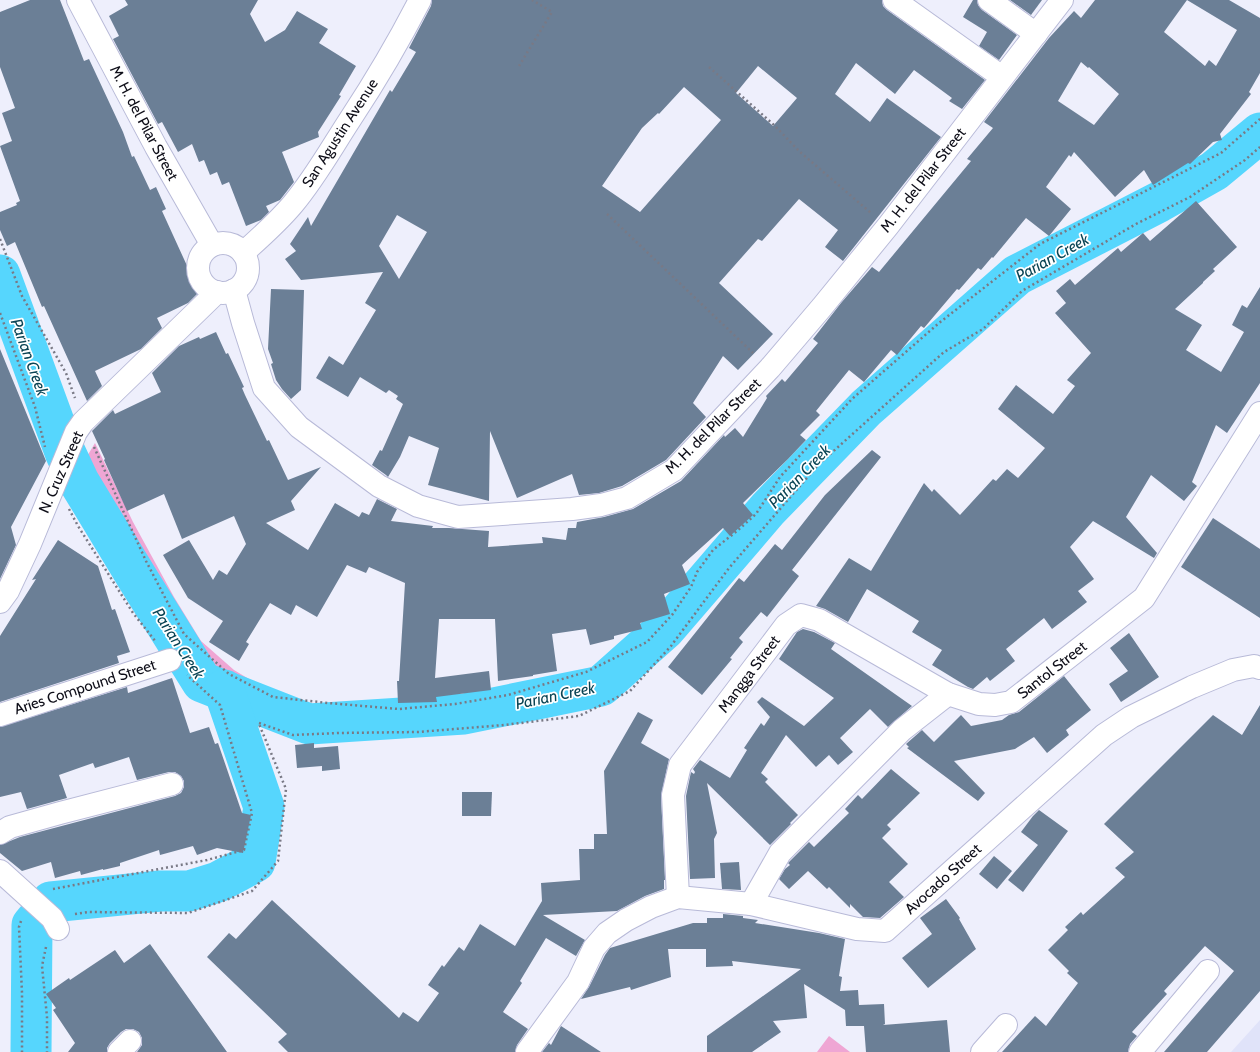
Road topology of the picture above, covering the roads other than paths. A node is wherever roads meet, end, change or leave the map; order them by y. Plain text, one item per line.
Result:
1 (78, 0) edge
2 (420, 0) edge
3 (894, 0) edge
4 (989, 0) edge
5 (1062, 0) edge
6 (1036, 34) junction
7 (1002, 77) junction
8 (212, 245) junction
9 (243, 253) junction
10 (225, 291) junction
11 (1260, 413) edge
12 (3, 595) edge
13 (170, 660) road end
14 (1260, 668) edge
15 (948, 694) junction
16 (0, 715) edge
17 (172, 784) dead end
18 (0, 833) edge
19 (0, 871) edge
20 (678, 897) junction
21 (751, 904) junction
22 (46, 914) road end
23 (1208, 971) dead end
24 (1006, 1025) dead end
25 (527, 1052) edge
26 (982, 1052) edge
27 (1140, 1052) edge

1 - 8 street, M. H. del Pilar Street
2 - 9 street, San Agustin Avenue
3 - 7 street
4 - 6 street
5 - 6 street, M. H. del Pilar Street
6 - 7 street, M. H. del Pilar Street
7 - 10 street, M. H. del Pilar Street
8 - 9 street
8 - 10 street
9 - 10 street
10 - 12 street, N. Cruz Street
11 - 15 street, Santol Street
13 - 16 street, Aries Compound Street
14 - 21 street, Avocado Street
15 - 20 street, Mangga Street
15 - 21 street
17 - 18 street
19 - 22 street
20 - 21 street, Avocado Street
20 - 25 street, Avocado Street
23 - 27 street
24 - 26 street

